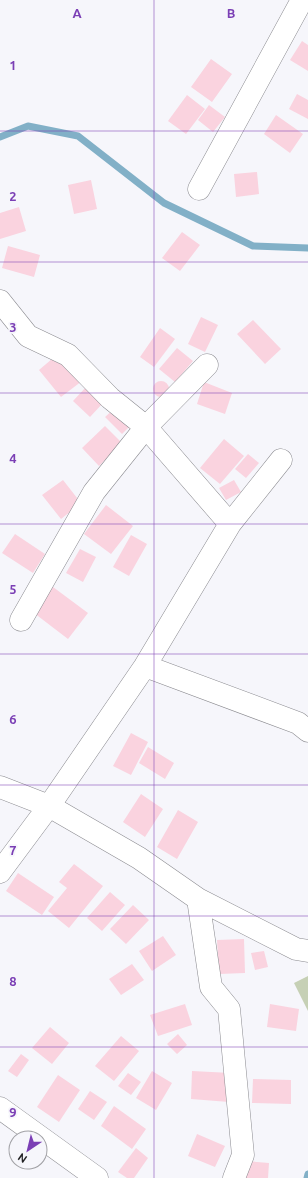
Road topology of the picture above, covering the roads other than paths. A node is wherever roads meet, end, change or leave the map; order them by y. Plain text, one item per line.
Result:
1 (302, 0) edge
2 (199, 189) dead end
3 (0, 301) edge
4 (207, 365) dead end
5 (146, 427) junction
6 (280, 460) dead end
7 (230, 524) junction
8 (21, 620) dead end
9 (145, 666) junction
10 (308, 731) edge
11 (0, 787) edge
12 (49, 806) junction
13 (0, 872) edge
14 (198, 899) junction
15 (308, 951) edge
16 (0, 1108) edge
17 (97, 1178) edge
18 (234, 1178) edge

1 - 2 street
3 - 5 street
4 - 5 street
5 - 7 street
5 - 8 street
6 - 7 street
7 - 9 street
9 - 10 street
9 - 12 street
11 - 12 street
12 - 13 street
12 - 14 street
14 - 15 street
14 - 18 street
16 - 17 street

